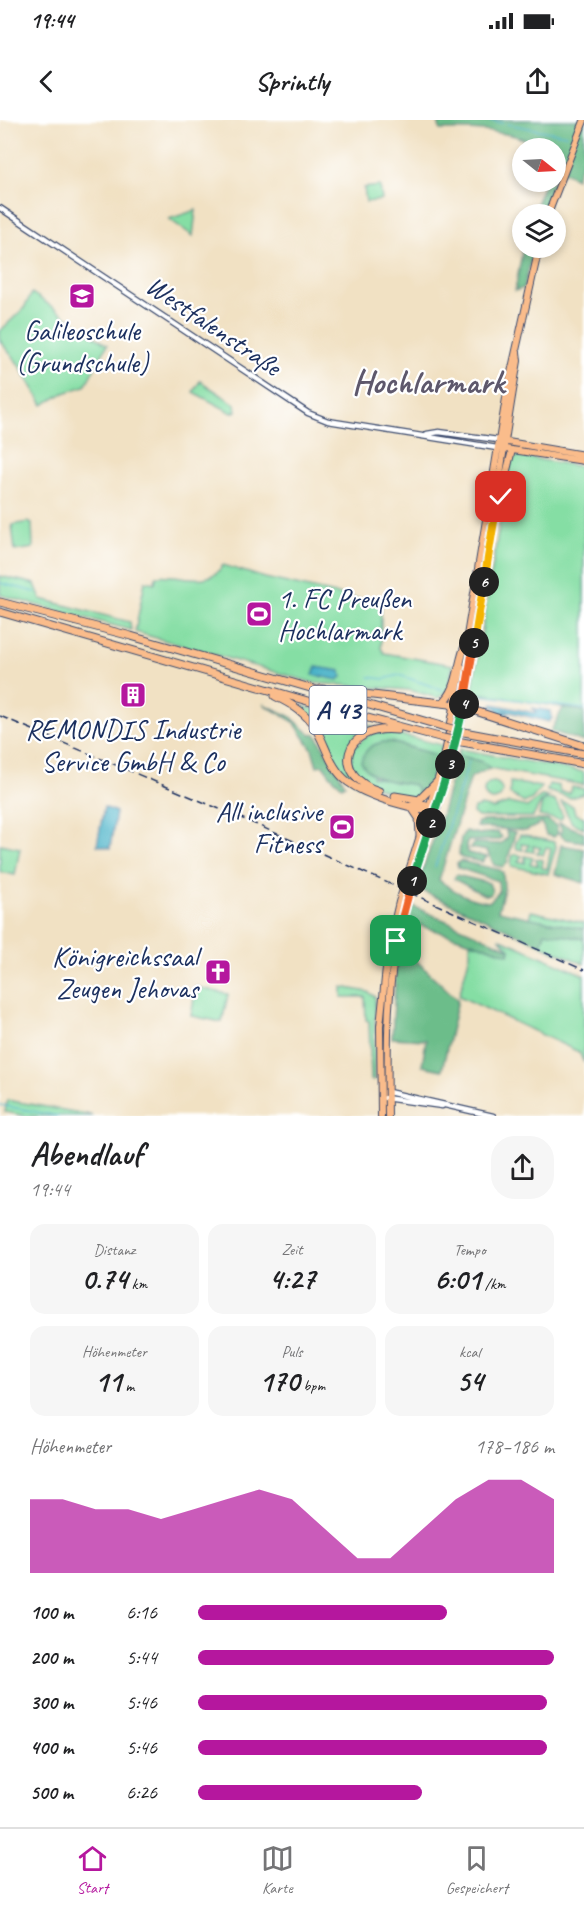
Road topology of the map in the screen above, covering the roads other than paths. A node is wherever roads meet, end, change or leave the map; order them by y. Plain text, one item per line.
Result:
1 (584, 121) edge
2 (552, 204) edge
3 (0, 208) edge
4 (537, 258) edge
5 (500, 444) junction
6 (512, 450) junction
7 (584, 455) edge
8 (584, 462) edge
9 (491, 531) junction
10 (0, 602) edge
11 (0, 612) edge
12 (466, 644) junction
13 (275, 678) junction
14 (254, 686) junction
15 (442, 703) junction
16 (458, 709) junction
17 (460, 720) joint
18 (423, 733) junction
19 (584, 746) edge
20 (584, 754) edge
21 (584, 764) edge
22 (437, 782) junction
23 (412, 804) junction
24 (433, 810) junction
25 (420, 835) junction
26 (388, 1095) junction
27 (380, 1097) junction
28 (381, 1116) edge
29 (388, 1116) edge
30 (493, 1116) edge

1 - 2 main road
3 - 5 street, Westfalenstraße
4 - 5 main road
5 - 6 main road, Westfalenstraße
5 - 7 main road, Westfalenstraße
5 - 9 main road
5 - 12 main road
6 - 8 main road, Westfalenstraße
6 - 9 main road
9 - 16 main road
10 - 13 highway, A 43
11 - 14 highway, A 43
12 - 15 highway
12 - 16 main road
13 - 15 highway
13 - 20 highway, A 43, bridge
14 - 18 highway, A 43
14 - 23 highway
15 - 16 highway
16 - 17 highway
16 - 19 highway
16 - 22 main road
17 - 24 main road
18 - 21 highway, A 43, bridge
18 - 23 highway
22 - 23 highway
22 - 24 main road
23 - 24 highway
23 - 25 highway
24 - 25 main road
24 - 26 main road
25 - 27 main road
26 - 27 street
26 - 29 main road
26 - 30 street
27 - 28 main road

